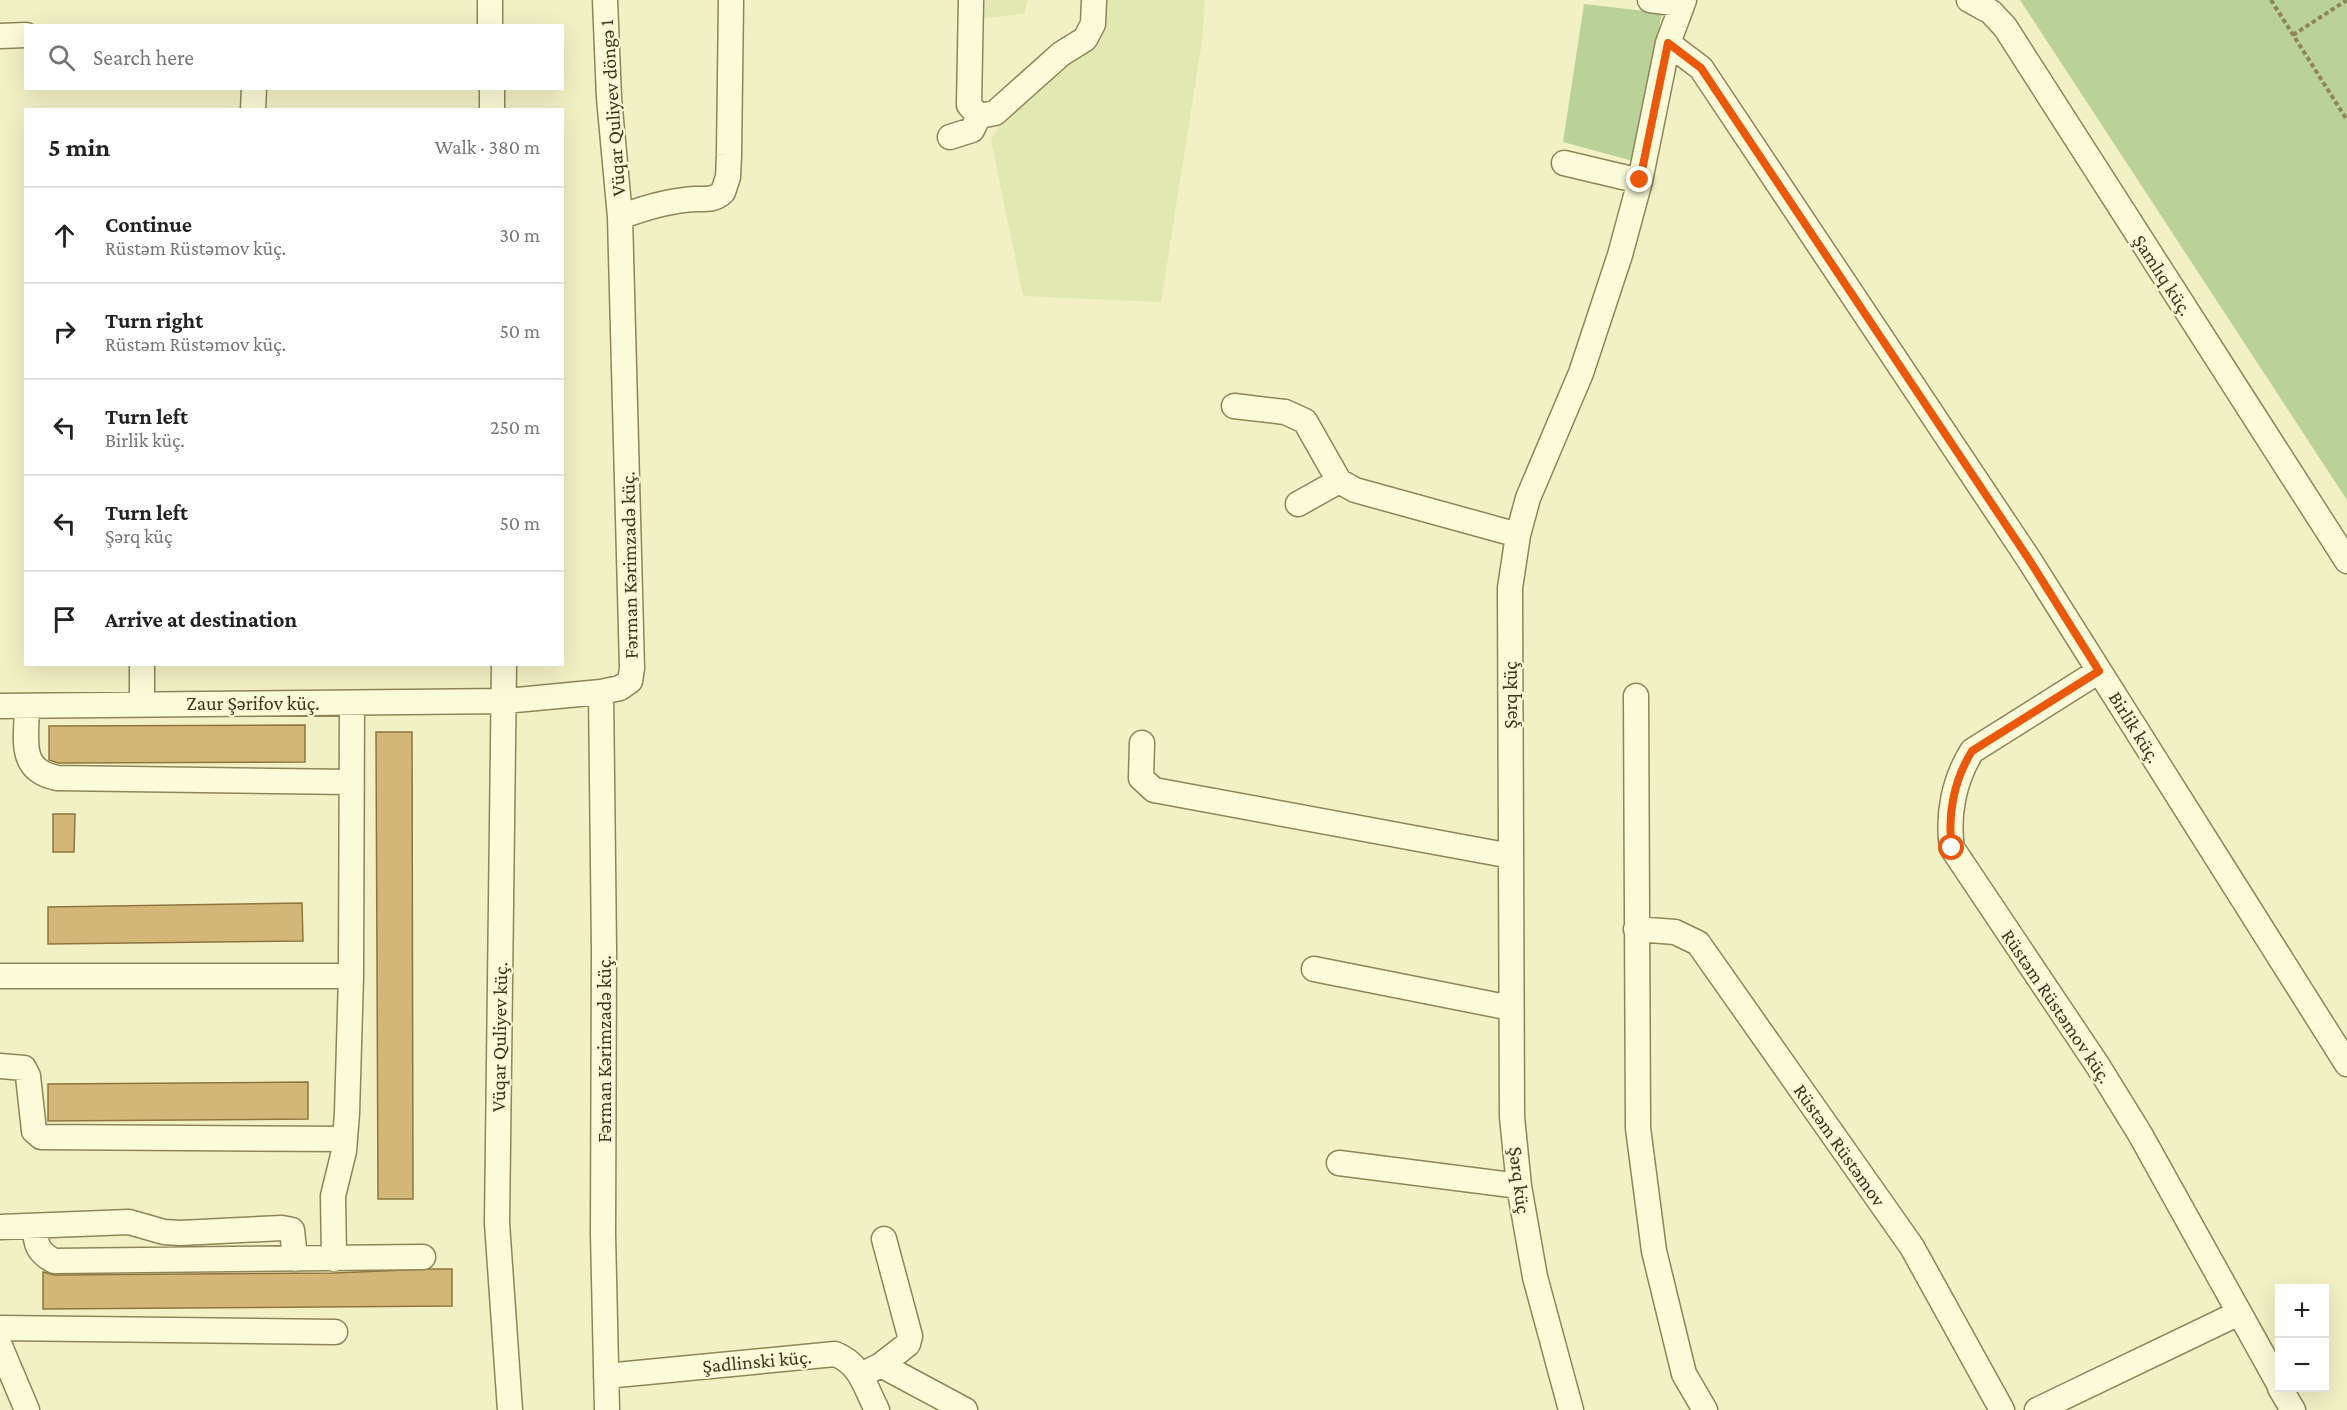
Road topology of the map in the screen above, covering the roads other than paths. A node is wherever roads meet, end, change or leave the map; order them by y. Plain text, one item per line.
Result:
1 (490, 0) edge
2 (605, 0) edge
3 (731, 0) edge
4 (971, 0) edge
5 (1094, 0) edge
6 (1650, 0) edge
7 (1969, 0) edge
8 (1682, 2) edge
9 (490, 24) edge
10 (24, 35) edge
11 (0, 36) edge
12 (1668, 43) junction
13 (254, 90) edge
14 (492, 90) edge
15 (253, 108) edge
16 (492, 108) edge
17 (979, 116) junction
18 (950, 137) dead end
19 (1564, 163) dead end
20 (1640, 180) junction
21 (620, 217) junction
22 (1234, 406) dead end
23 (1339, 481) junction
24 (1298, 504) dead end
25 (1518, 535) junction
26 (2347, 561) edge
27 (142, 666) edge
28 (504, 666) edge
29 (2099, 671) junction
30 (601, 693) junction
31 (1636, 696) dead end
32 (505, 701) junction
33 (142, 703) junction
34 (352, 703) junction
35 (0, 706) edge
36 (27, 706) junction
37 (1142, 743) dead end
38 (351, 782) junction
39 (1512, 856) junction
40 (1636, 929) junction
41 (1314, 969) dead end
42 (0, 976) edge
43 (351, 976) junction
44 (1511, 1008) junction
45 (2347, 1064) edge
46 (0, 1066) edge
47 (345, 1139) junction
48 (1339, 1162) dead end
49 (1519, 1186) junction
50 (0, 1227) edge
51 (34, 1227) junction
52 (884, 1239) dead end
53 (423, 1257) dead end
54 (295, 1258) junction
55 (334, 1258) junction
56 (2237, 1314) junction
57 (0, 1328) edge
58 (335, 1332) dead end
59 (0, 1346) edge
60 (871, 1370) junction
61 (606, 1376) junction
62 (2275, 1379) edge
63 (7, 1383) edge
64 (2283, 1392) edge
65 (27, 1410) edge
66 (510, 1410) edge
67 (607, 1410) edge
68 (877, 1410) edge
69 (965, 1410) edge
70 (1571, 1410) edge
71 (1705, 1410) edge
72 (2002, 1410) edge
73 (2037, 1410) edge
74 (2294, 1410) edge

1 - 9 street
2 - 21 street, Vüqar Quliyev döngə 1
3 - 21 street
4 - 17 street
5 - 17 street
6 - 8 street
7 - 26 street, Şamlıq küç.
8 - 12 street, Şərq küç
10 - 11 street
12 - 20 street, Şərq küç
12 - 29 street, Birlik küç.
13 - 15 street
14 - 16 street
17 - 18 street
19 - 20 street
20 - 25 street, Şərq küç
21 - 30 street, Fərman Kərimzadə küç.
22 - 23 street
23 - 24 street
23 - 25 street
25 - 39 street, Şərq küç
27 - 33 street
28 - 32 street, Vüqar Quliyev küç.
29 - 45 street, Birlik küç.
29 - 56 street, Rüstəm Rüstəmov küç.
30 - 32 street, Zaur Şərifov küç.
30 - 61 street, Fərman Kərimzadə küç.
31 - 40 street
32 - 34 street, Zaur Şərifov küç.
32 - 66 street, Vüqar Quliyev küç.
33 - 34 street, Zaur Şərifov küç.
33 - 36 street, Zaur Şərifov küç.
34 - 38 street
35 - 36 street, Zaur Şərifov küç.
36 - 38 street
37 - 39 street
38 - 43 street
39 - 44 street, Şərq küç
40 - 71 street
40 - 72 street, Rüstəm Rüstəmov
41 - 44 street
42 - 43 street
43 - 47 street
44 - 49 street, Şərq küç
46 - 47 street
47 - 55 street
48 - 49 street
49 - 70 street, Şərq küç
50 - 51 street
51 - 54 street
51 - 54 street
52 - 60 street
53 - 55 street
54 - 55 street
56 - 62 street, Rüstəm Rüstəmov küç.
56 - 73 street
57 - 58 street
59 - 63 street
60 - 61 street, Şadlinski küç.
60 - 68 street, Şadlinski küç.
60 - 69 street
61 - 67 street, Fərman Kərimzadə küç.
63 - 65 street
64 - 74 street, Rüstəm Rüstəmov küç.

